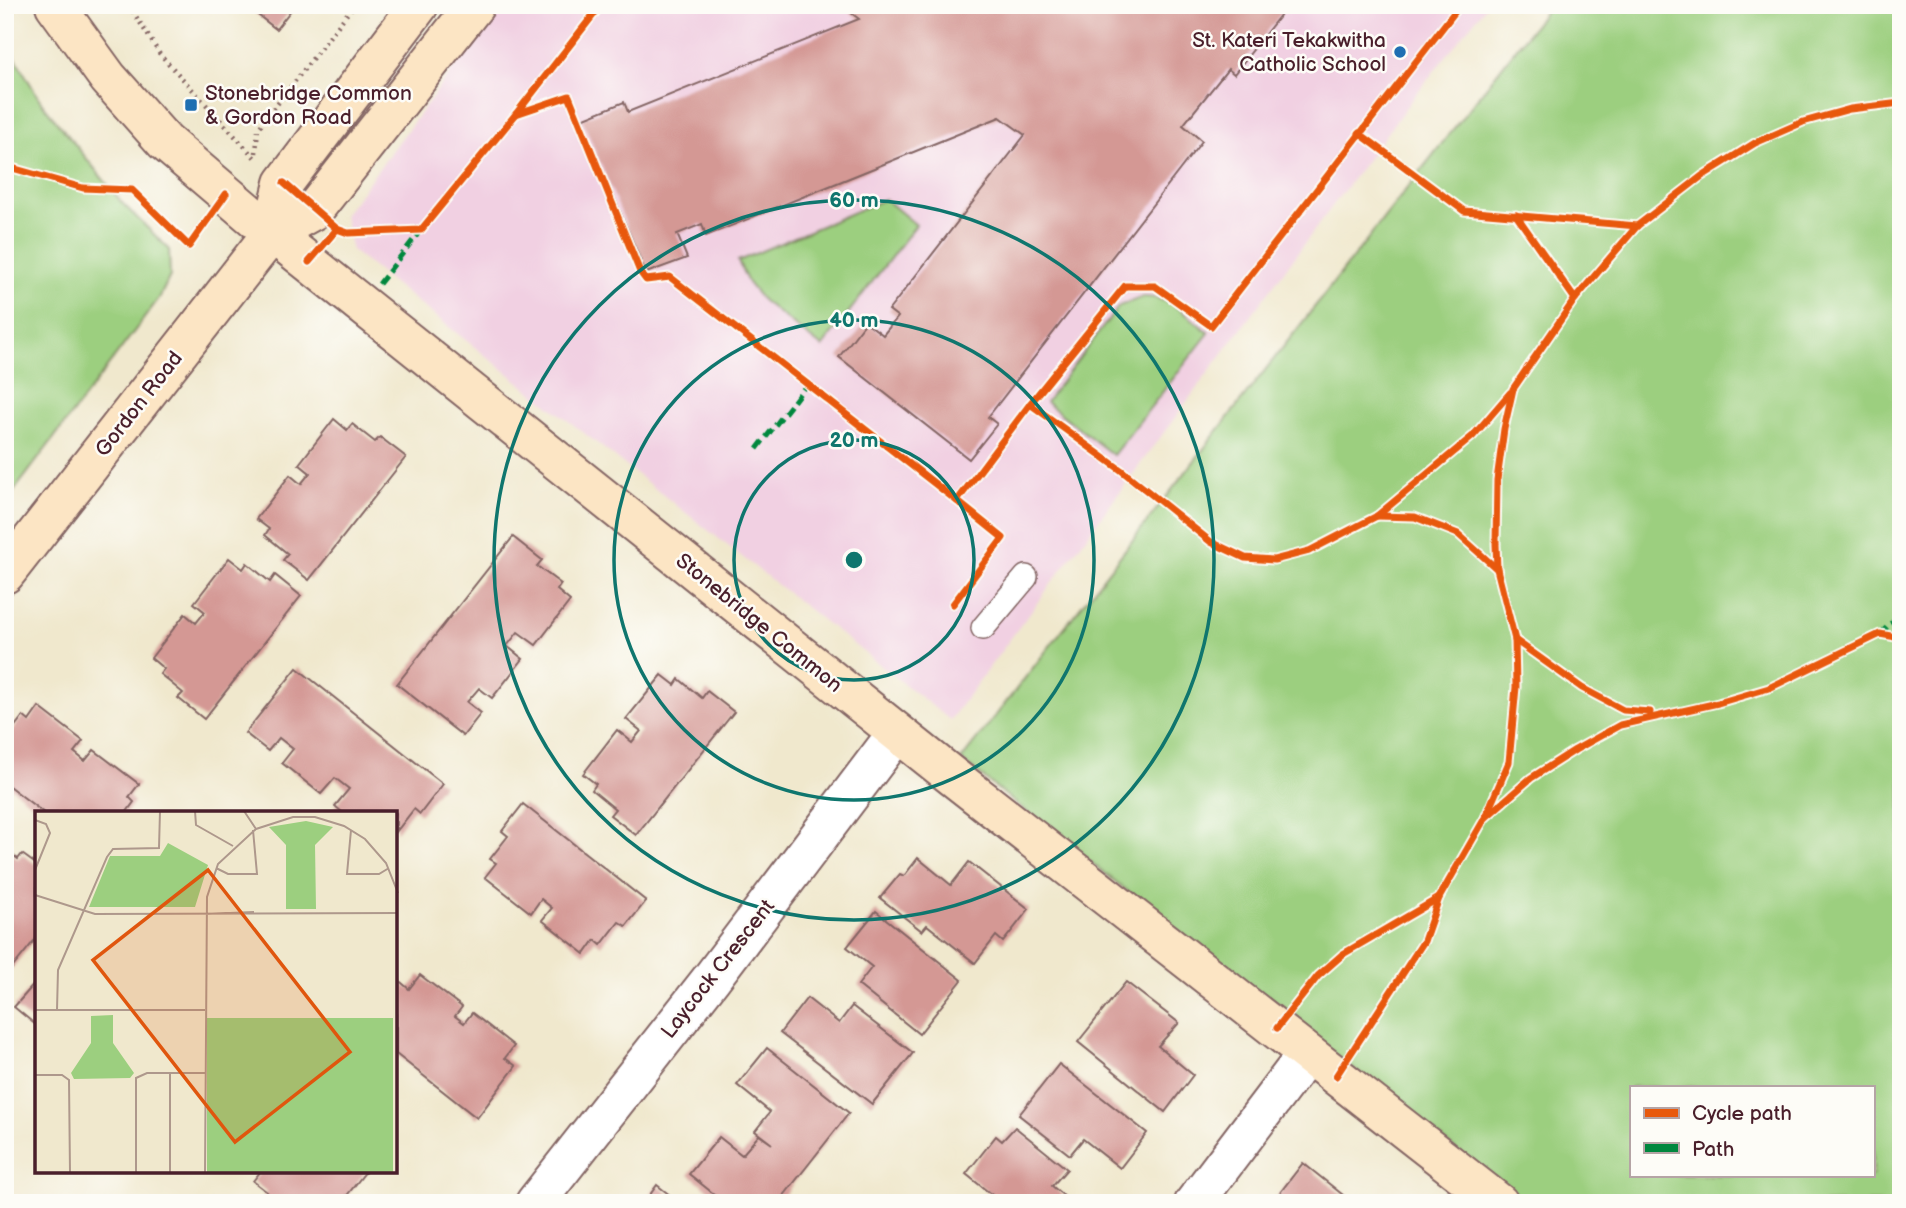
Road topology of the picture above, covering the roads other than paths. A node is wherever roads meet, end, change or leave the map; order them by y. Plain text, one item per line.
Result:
1 (55, 5) edge
2 (419, 5) edge
3 (475, 5) edge
4 (272, 233) junction
5 (5, 574) edge
6 (1026, 577) dead end
7 (984, 628) dead end
8 (897, 733) junction
9 (1307, 1054) junction
10 (535, 1203) edge
11 (1194, 1203) edge
12 (1499, 1203) edge

1 - 4 street, Stonebridge Common
2 - 4 street, Gordon Road
3 - 4 street, Gordon Road
4 - 5 street, Gordon Road
4 - 8 street, Stonebridge Common
6 - 7 lane
8 - 9 street, Stonebridge Common
8 - 10 street, Laycock Crescent
9 - 11 street
9 - 12 street, Stonebridge Common

